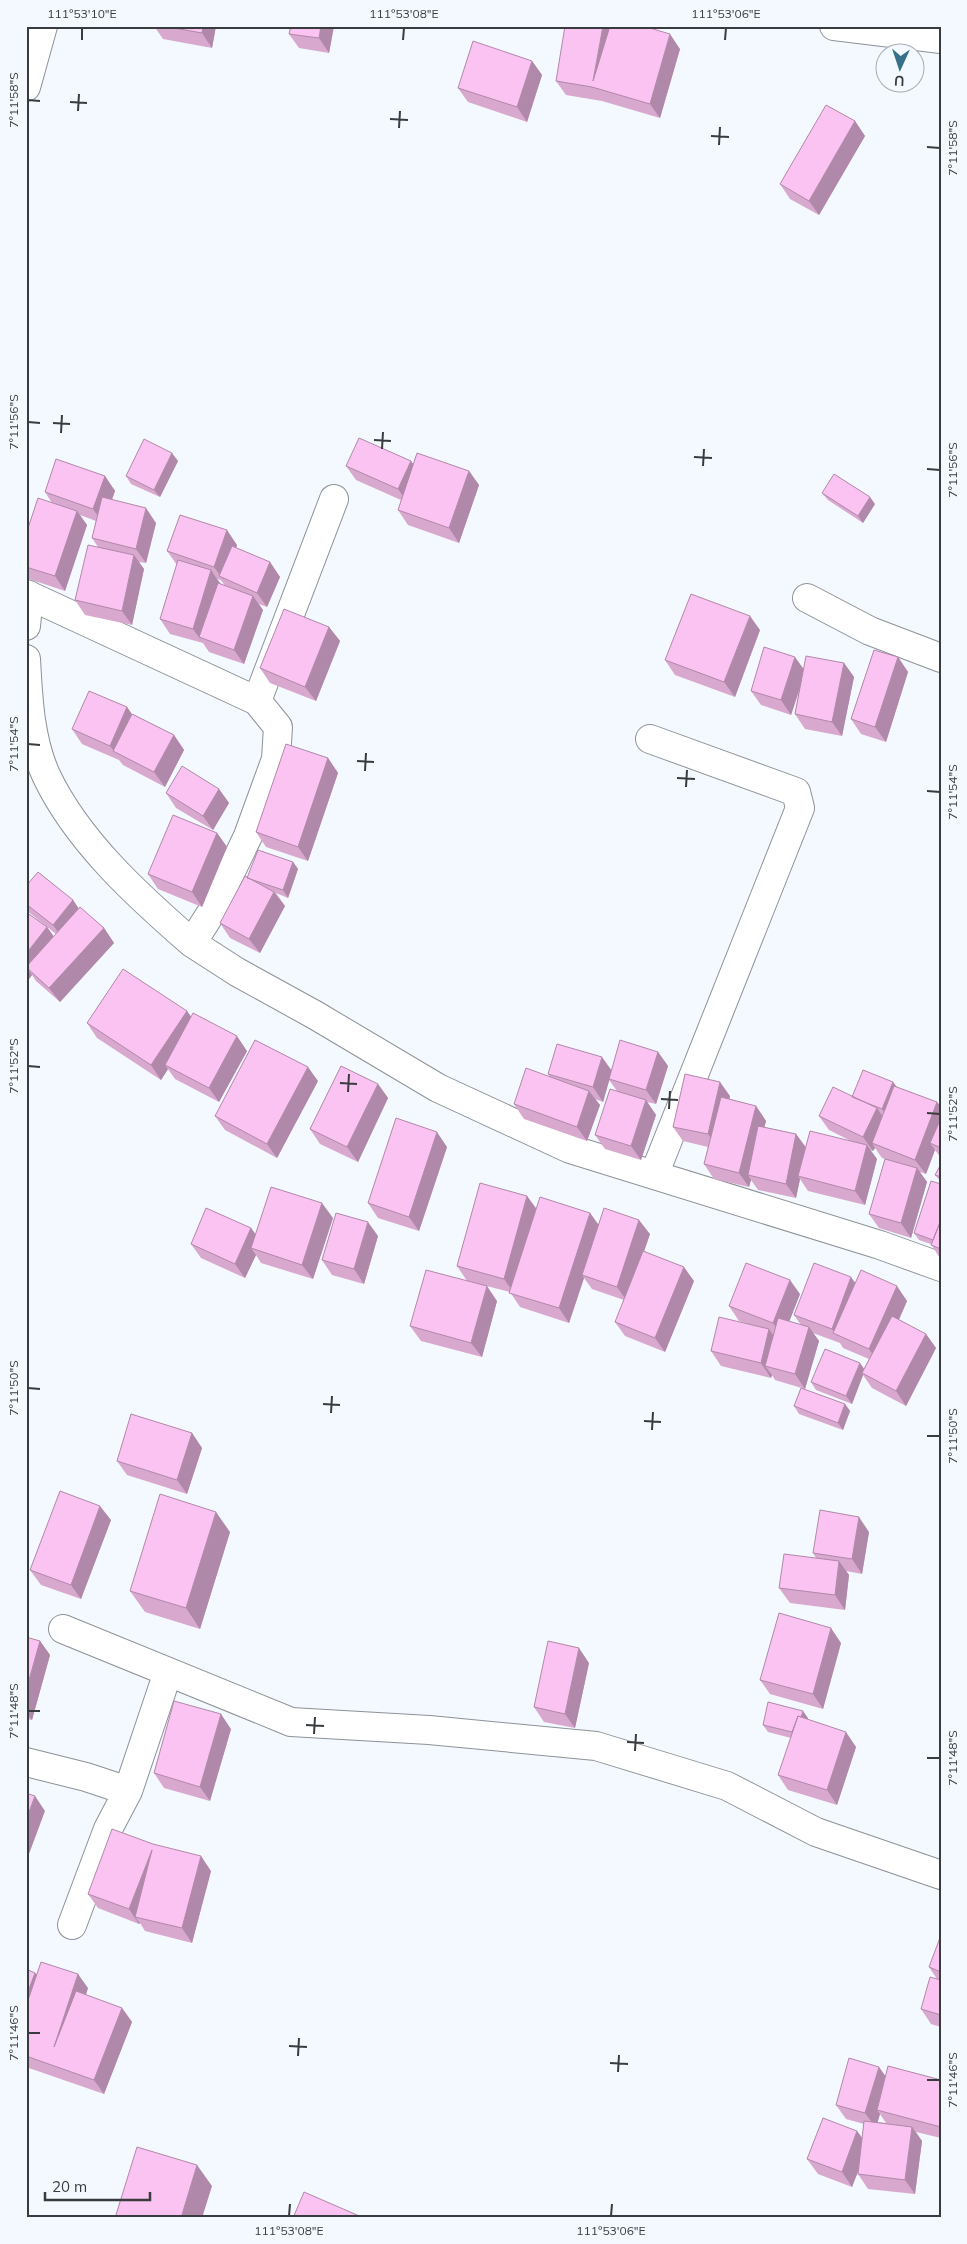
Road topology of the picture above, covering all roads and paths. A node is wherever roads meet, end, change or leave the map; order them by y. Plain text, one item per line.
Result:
1 (42, 26) edge
2 (834, 26) edge
3 (941, 39) edge
4 (26, 88) edge
5 (334, 499) dead end
6 (28, 594) edge
7 (807, 598) dead end
8 (26, 626) edge
9 (941, 658) edge
10 (26, 659) edge
11 (257, 701) junction
12 (650, 739) dead end
13 (192, 943) junction
14 (654, 1175) junction
15 (941, 1267) edge
16 (63, 1629) dead end
17 (168, 1672) junction
18 (26, 1762) edge
19 (128, 1791) junction
20 (941, 1875) edge
21 (72, 1925) dead end

1 - 4 street
2 - 3 street
5 - 11 street
6 - 8 street
6 - 11 street
7 - 9 street
10 - 13 street
11 - 13 street
12 - 14 street
13 - 14 street
14 - 15 street
16 - 17 street
17 - 19 street
17 - 20 street
18 - 19 street
19 - 21 street

